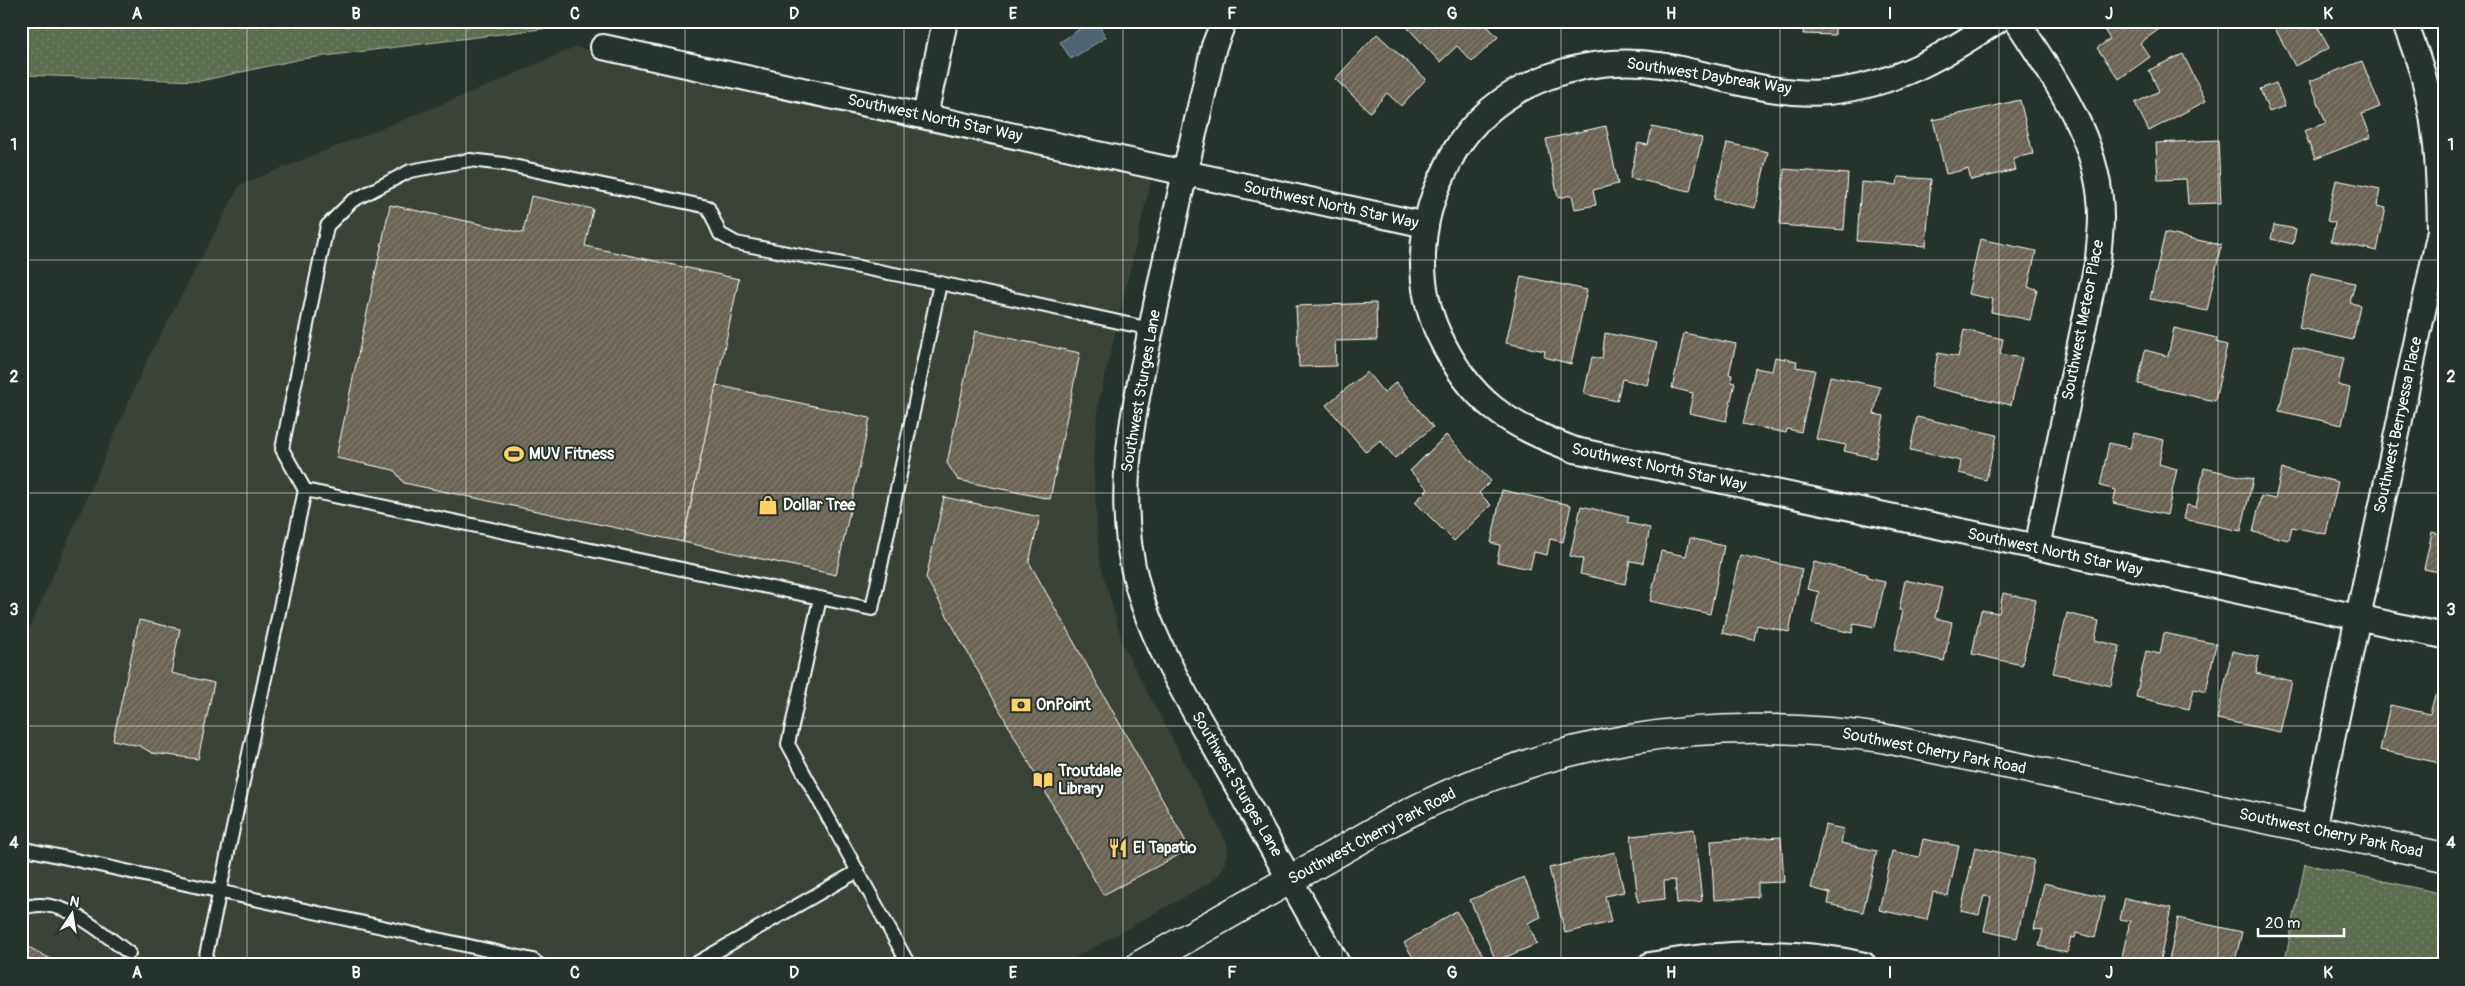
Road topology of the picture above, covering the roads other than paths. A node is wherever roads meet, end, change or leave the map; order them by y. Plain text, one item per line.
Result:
1 (945, 21) edge
2 (1224, 21) edge
3 (1997, 21) edge
4 (2017, 21) edge
5 (2403, 21) edge
6 (603, 48) dead end
7 (925, 116) junction
8 (1185, 173) junction
9 (1426, 225) junction
10 (2442, 232) edge
11 (940, 283) junction
12 (1151, 329) junction
13 (305, 490) junction
14 (2037, 547) junction
15 (820, 598) junction
16 (2357, 618) junction
17 (2444, 636) edge
18 (2313, 829) junction
19 (21, 848) edge
20 (2444, 857) edge
21 (858, 871) junction
22 (1290, 880) junction
23 (220, 893) junction
24 (21, 910) edge
25 (130, 953) dead end
26 (204, 965) edge
27 (539, 965) edge
28 (693, 965) edge
29 (909, 965) edge
30 (1140, 965) edge
31 (1338, 965) edge
32 (1650, 965) edge
33 (1864, 965) edge

1 - 7 street
2 - 8 street, Southwest Sturges Lane
3 - 9 street, Southwest Daybreak Way
4 - 14 street, Southwest Meteor Place
5 - 10 street, Southwest Berryessa Place
6 - 7 street, Southwest North Star Way
7 - 8 street, Southwest North Star Way
8 - 9 street, Southwest North Star Way
8 - 12 street, Southwest Sturges Lane
9 - 14 street, Southwest North Star Way
10 - 16 street, Southwest Berryessa Place
11 - 12 lane
11 - 13 lane
11 - 15 lane
12 - 22 street, Southwest Sturges Lane
13 - 15 lane
13 - 23 lane
14 - 16 street, Southwest North Star Way
15 - 21 lane
16 - 17 street, Southwest North Star Way
16 - 18 street, Southwest Berryessa Place
18 - 20 main road, Southwest Cherry Park Road
18 - 22 main road, Southwest Cherry Park Road
19 - 23 lane
21 - 28 lane
21 - 29 lane
22 - 30 main road, Southwest Cherry Park Road
22 - 31 street, Southwest Sturges Lane
23 - 26 lane
23 - 27 lane
24 - 25 lane
32 - 33 street

